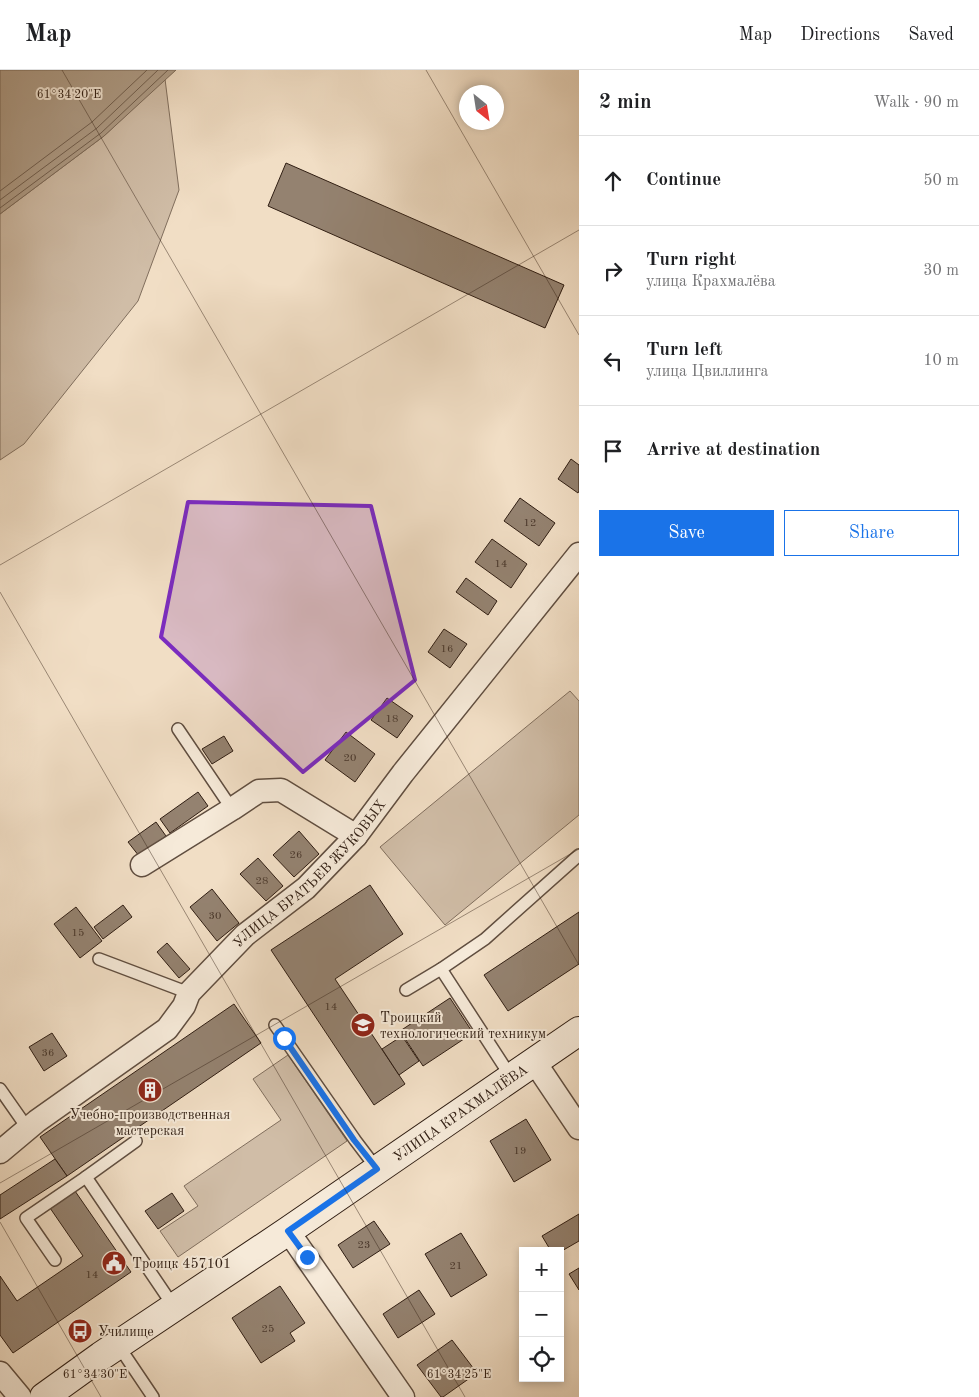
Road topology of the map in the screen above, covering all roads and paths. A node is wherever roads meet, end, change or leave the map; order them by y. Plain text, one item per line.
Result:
1 (579, 554) edge
2 (178, 728) dead end
3 (232, 809) junction
4 (356, 836) junction
5 (579, 855) edge
6 (142, 865) dead end
7 (99, 959) dead end
8 (441, 969) junction
9 (406, 990) dead end
10 (189, 993) junction
11 (275, 1025) dead end
12 (579, 1031) edge
13 (534, 1061) junction
14 (511, 1077) junction
15 (0, 1089) edge
16 (579, 1128) edge
17 (28, 1129) junction
18 (136, 1141) dead end
19 (0, 1152) edge
20 (377, 1169) junction
21 (86, 1176) junction
22 (288, 1231) junction
23 (55, 1260) dead end
24 (174, 1307) junction
25 (118, 1345) junction
26 (0, 1373) edge
27 (20, 1397) edge
28 (44, 1397) edge
29 (153, 1397) edge
30 (403, 1397) edge

1 - 4 street, УЛИЦА БРАТЬЕВ ЖУКОВЫХ
2 - 3 lane
3 - 4 street
3 - 6 street
4 - 10 street, УЛИЦА БРАТЬЕВ ЖУКОВЫХ
5 - 8 lane
7 - 10 lane
8 - 9 lane
8 - 14 lane
10 - 17 street, УЛИЦА БРАТЬЕВ ЖУКОВЫХ
11 - 20 lane
12 - 13 main road, УЛИЦА КРАХМАЛЁВА
13 - 14 main road, УЛИЦА КРАХМАЛЁВА
13 - 16 street
14 - 20 main road, УЛИЦА КРАХМАЛЁВА
15 - 17 lane
17 - 19 street, УЛИЦА БРАТЬЕВ ЖУКОВЫХ
18 - 21 lane
20 - 22 main road, УЛИЦА КРАХМАЛЁВА
21 - 23 lane
21 - 24 lane
22 - 24 main road, УЛИЦА КРАХМАЛЁВА
22 - 30 street
24 - 25 main road, УЛИЦА КРАХМАЛЁВА
25 - 28 main road, УЛИЦА КРАХМАЛЁВА
25 - 29 lane
26 - 27 street

